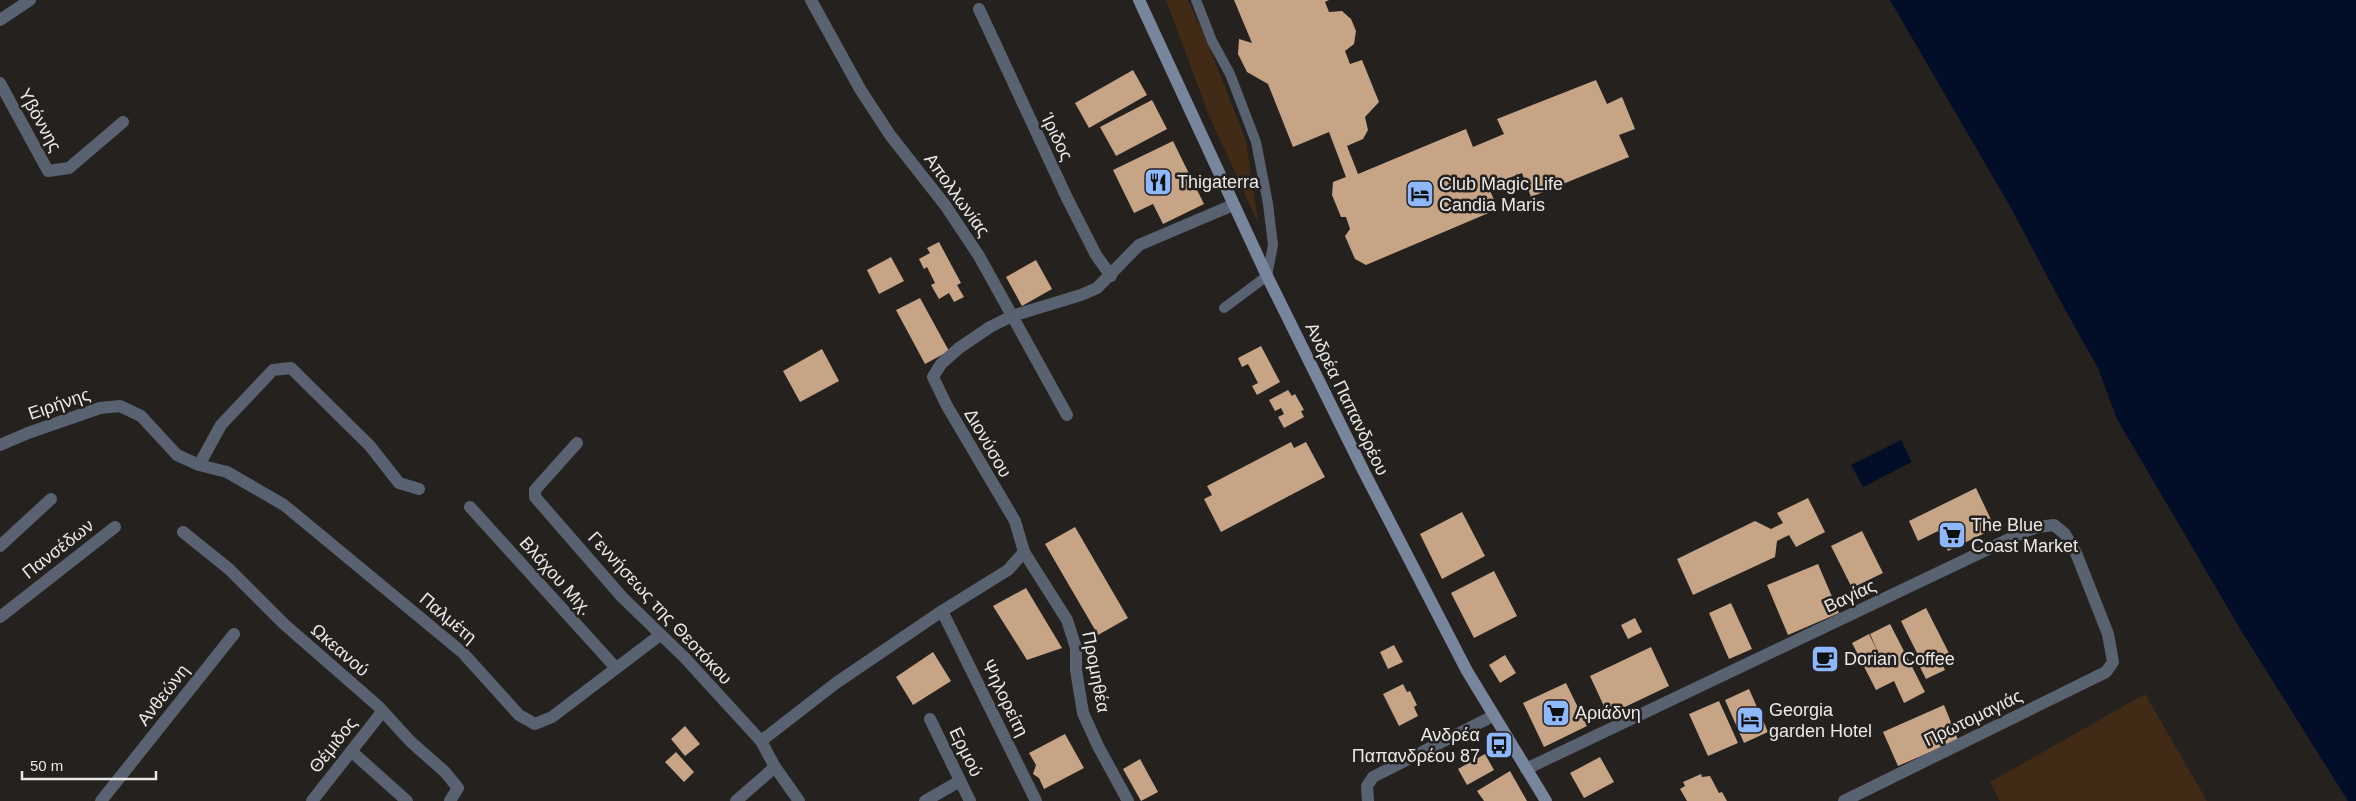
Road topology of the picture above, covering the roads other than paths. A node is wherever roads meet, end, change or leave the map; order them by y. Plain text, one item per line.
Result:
1 (30, 0) edge
2 (811, 0) edge
3 (1139, 0) edge
4 (1196, 0) edge
5 (980, 9) dead end
6 (0, 20) edge
7 (0, 84) edge
8 (123, 122) dead end
9 (1233, 205) junction
10 (1111, 276) junction
11 (1267, 276) junction
12 (1224, 308) dead end
13 (1012, 316) junction
14 (1067, 415) dead end
15 (577, 442) dead end
16 (0, 445) edge
17 (200, 465) junction
18 (419, 489) dead end
19 (51, 499) dead end
20 (470, 507) dead end
21 (114, 527) dead end
22 (183, 532) dead end
23 (0, 546) edge
24 (1024, 552) junction
25 (942, 611) junction
26 (0, 617) edge
27 (234, 634) dead end
28 (660, 635) junction
29 (2112, 662) joint
30 (616, 668) junction
31 (382, 712) junction
32 (1493, 716) junction
33 (930, 719) dead end
34 (761, 741) junction
35 (351, 751) junction
36 (775, 767) junction
37 (1526, 769) junction
38 (960, 781) junction
39 (101, 801) edge
40 (312, 801) edge
41 (407, 801) edge
42 (450, 801) edge
43 (736, 801) edge
44 (798, 801) edge
45 (925, 801) edge
46 (970, 801) edge
47 (1036, 801) edge
48 (1128, 801) edge
49 (1368, 801) edge
50 (1546, 801) edge
51 (1844, 801) edge

1 - 6 street
2 - 13 street, Απολλωνίας
3 - 9 main road, Ανδρέα Παπανδρέου
4 - 11 lane
5 - 10 street, Ίριδος
7 - 8 street, Υβόννης
9 - 10 street, Διονύσου
9 - 11 main road, Ανδρέα Παπανδρέου
10 - 13 street, Διονύσου
11 - 12 lane
11 - 32 main road, Ανδρέα Παπανδρέου
13 - 14 street, Απολλωνίας
13 - 24 street, Διονύσου
15 - 28 street, Γεννήσεως της Θεοτόκου
16 - 17 street, Ειρήνης
17 - 18 street
17 - 30 street, Παλμέτη
19 - 23 street
20 - 30 street, Βλάχου Μιχ.
21 - 26 street, Πανσέδων
22 - 31 street, Ωκεανού
24 - 25 street
24 - 48 street, Προμηθέα
25 - 34 street
25 - 47 street, Ψηλορείτη
27 - 39 street, Ανθεώνη
28 - 30 street, Παλμέτη
28 - 34 street, Γεννήσεως της Θεοτόκου
29 - 37 street, Βαγίας
29 - 51 street, Πρωτομαγιάς
31 - 35 street, Θέμιδος
31 - 42 street, Ωκεανού
32 - 37 main road, Ανδρέα Παπανδρέου
32 - 49 street
33 - 38 street, Ερμού
34 - 36 street, Γεννήσεως της Θεοτόκου
35 - 40 street, Θέμιδος
35 - 41 street
36 - 43 street
36 - 44 street, Γεννήσεως της Θεοτόκου
37 - 50 main road, Ανδρέα Παπανδρέου
38 - 45 street
38 - 46 street, Ερμού

